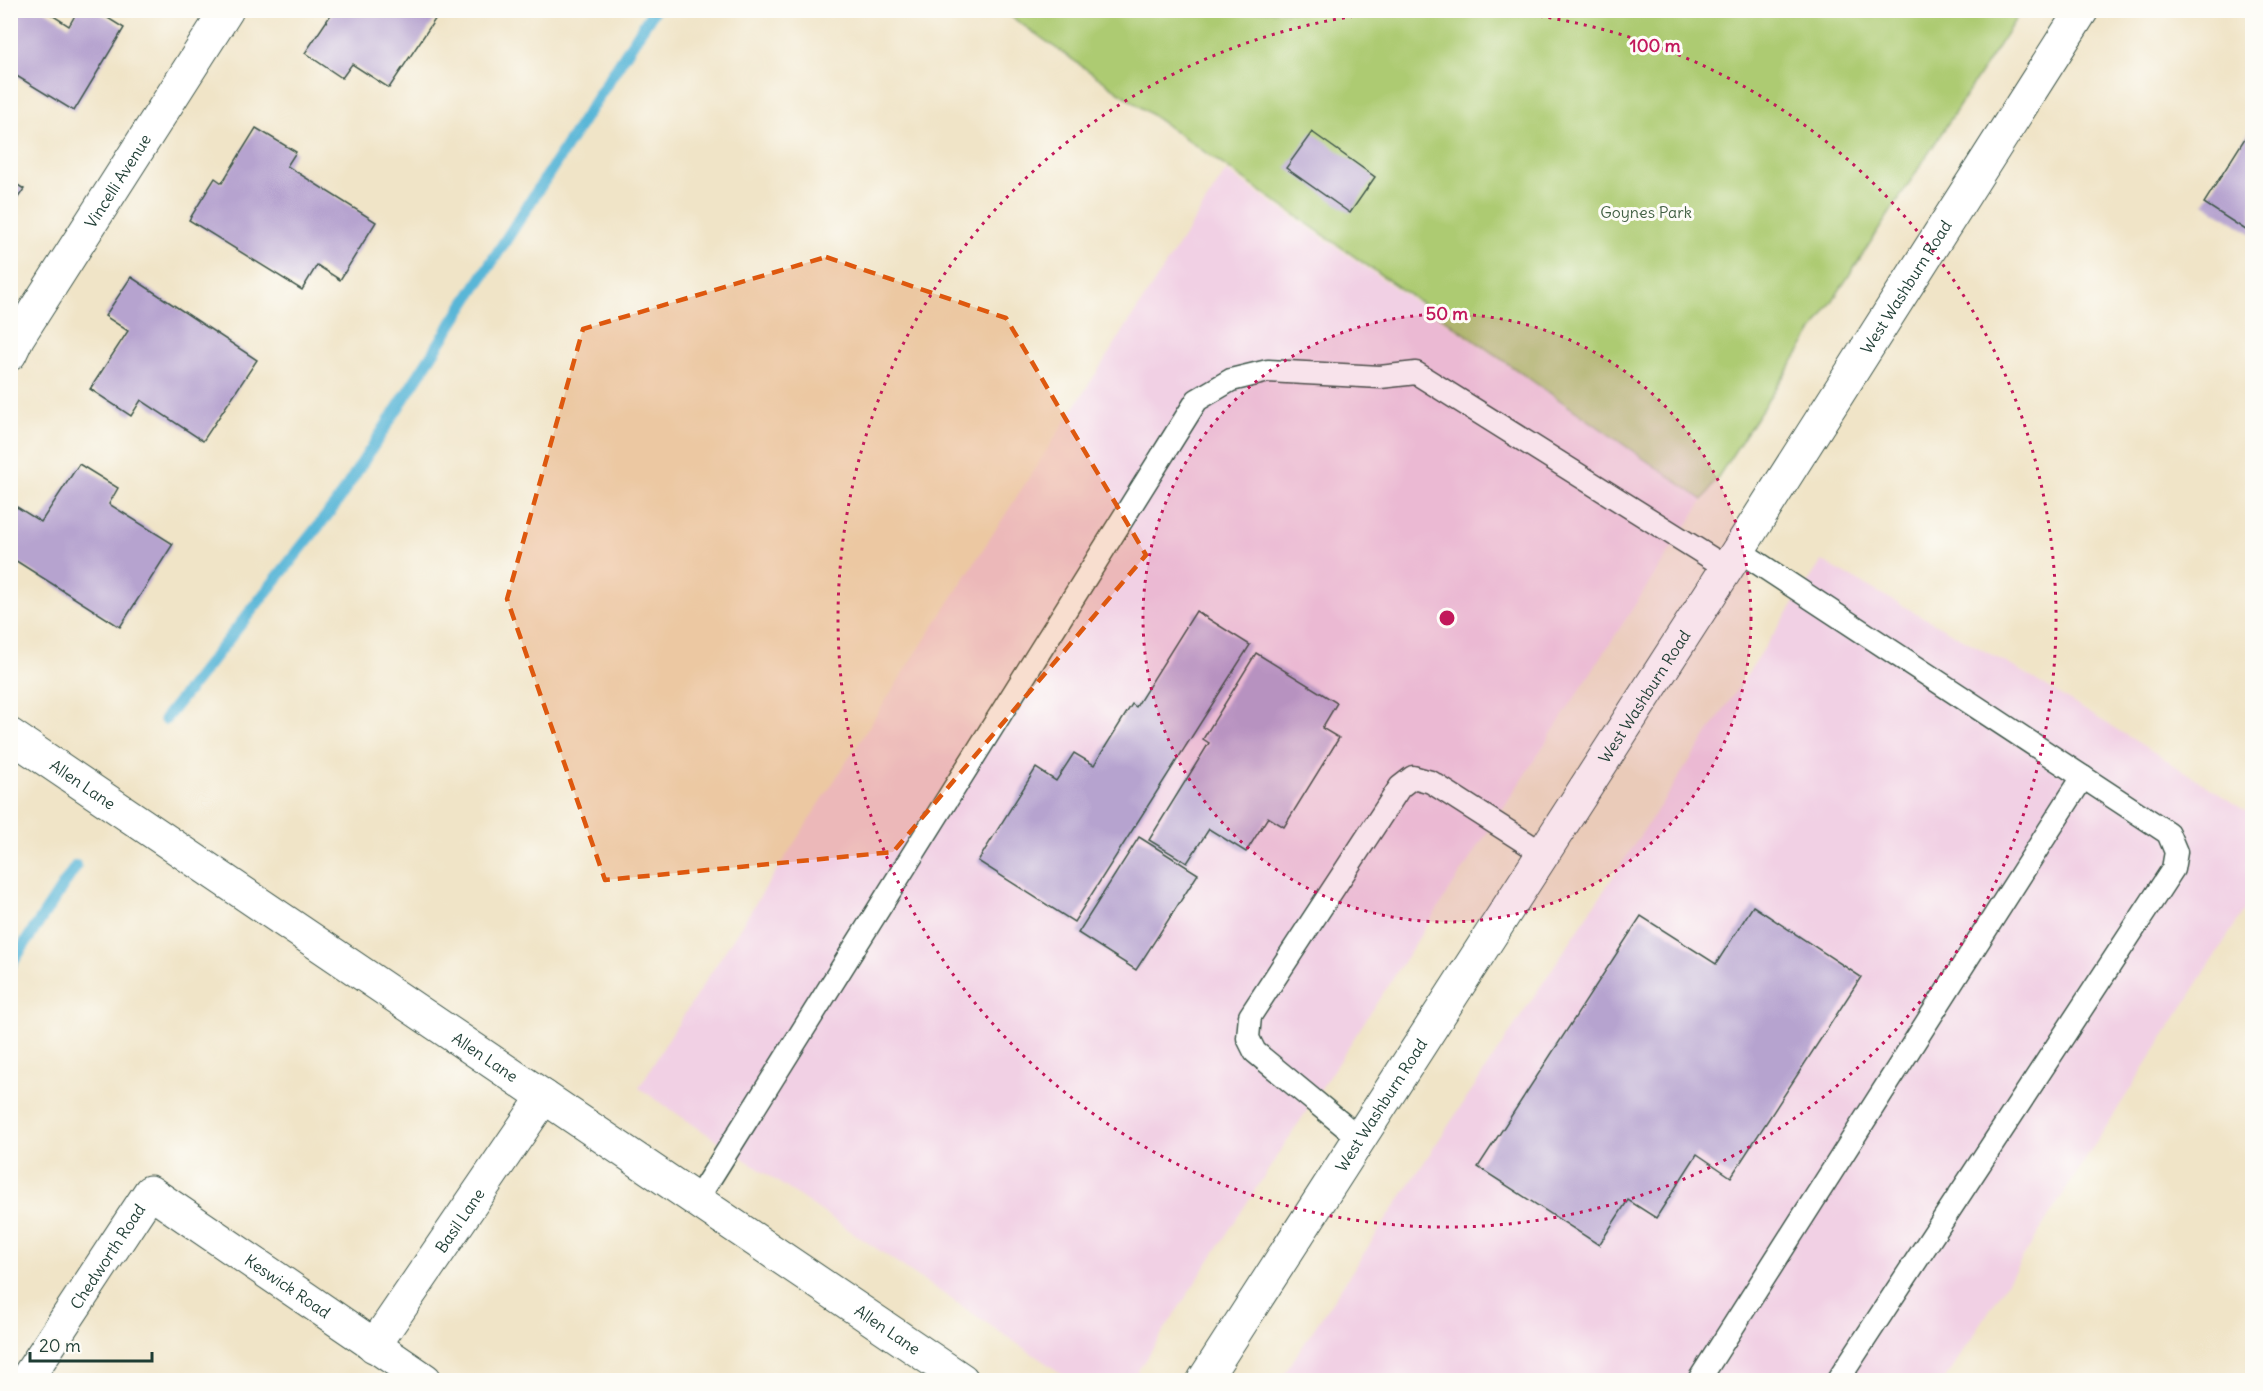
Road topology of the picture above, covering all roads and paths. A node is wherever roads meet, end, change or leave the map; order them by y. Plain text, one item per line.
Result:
1 (227, 10) edge
2 (2082, 10) edge
3 (10, 354) edge
4 (1732, 559) junction
5 (10, 735) edge
6 (2083, 777) junction
7 (1542, 853) junction
8 (544, 1097) junction
9 (1359, 1138) junction
10 (150, 1192) joint
11 (696, 1200) junction
12 (374, 1346) junction
13 (26, 1380) edge
14 (425, 1380) edge
15 (962, 1380) edge
16 (1204, 1380) edge
17 (1699, 1380) edge
18 (1838, 1380) edge

1 - 3 street, Vincelli Avenue
2 - 4 street, West Washburn Road
4 - 6 lane
4 - 7 street, West Washburn Road
4 - 11 lane
5 - 8 street, Allen Lane
6 - 17 lane
6 - 18 lane
7 - 9 street, West Washburn Road
7 - 9 lane
8 - 11 street, Allen Lane
8 - 12 street, Basil Lane
9 - 16 street, West Washburn Road
10 - 12 street, Keswick Road
10 - 13 street, Chedworth Road
11 - 15 street, Allen Lane
12 - 14 street, Keswick Road

